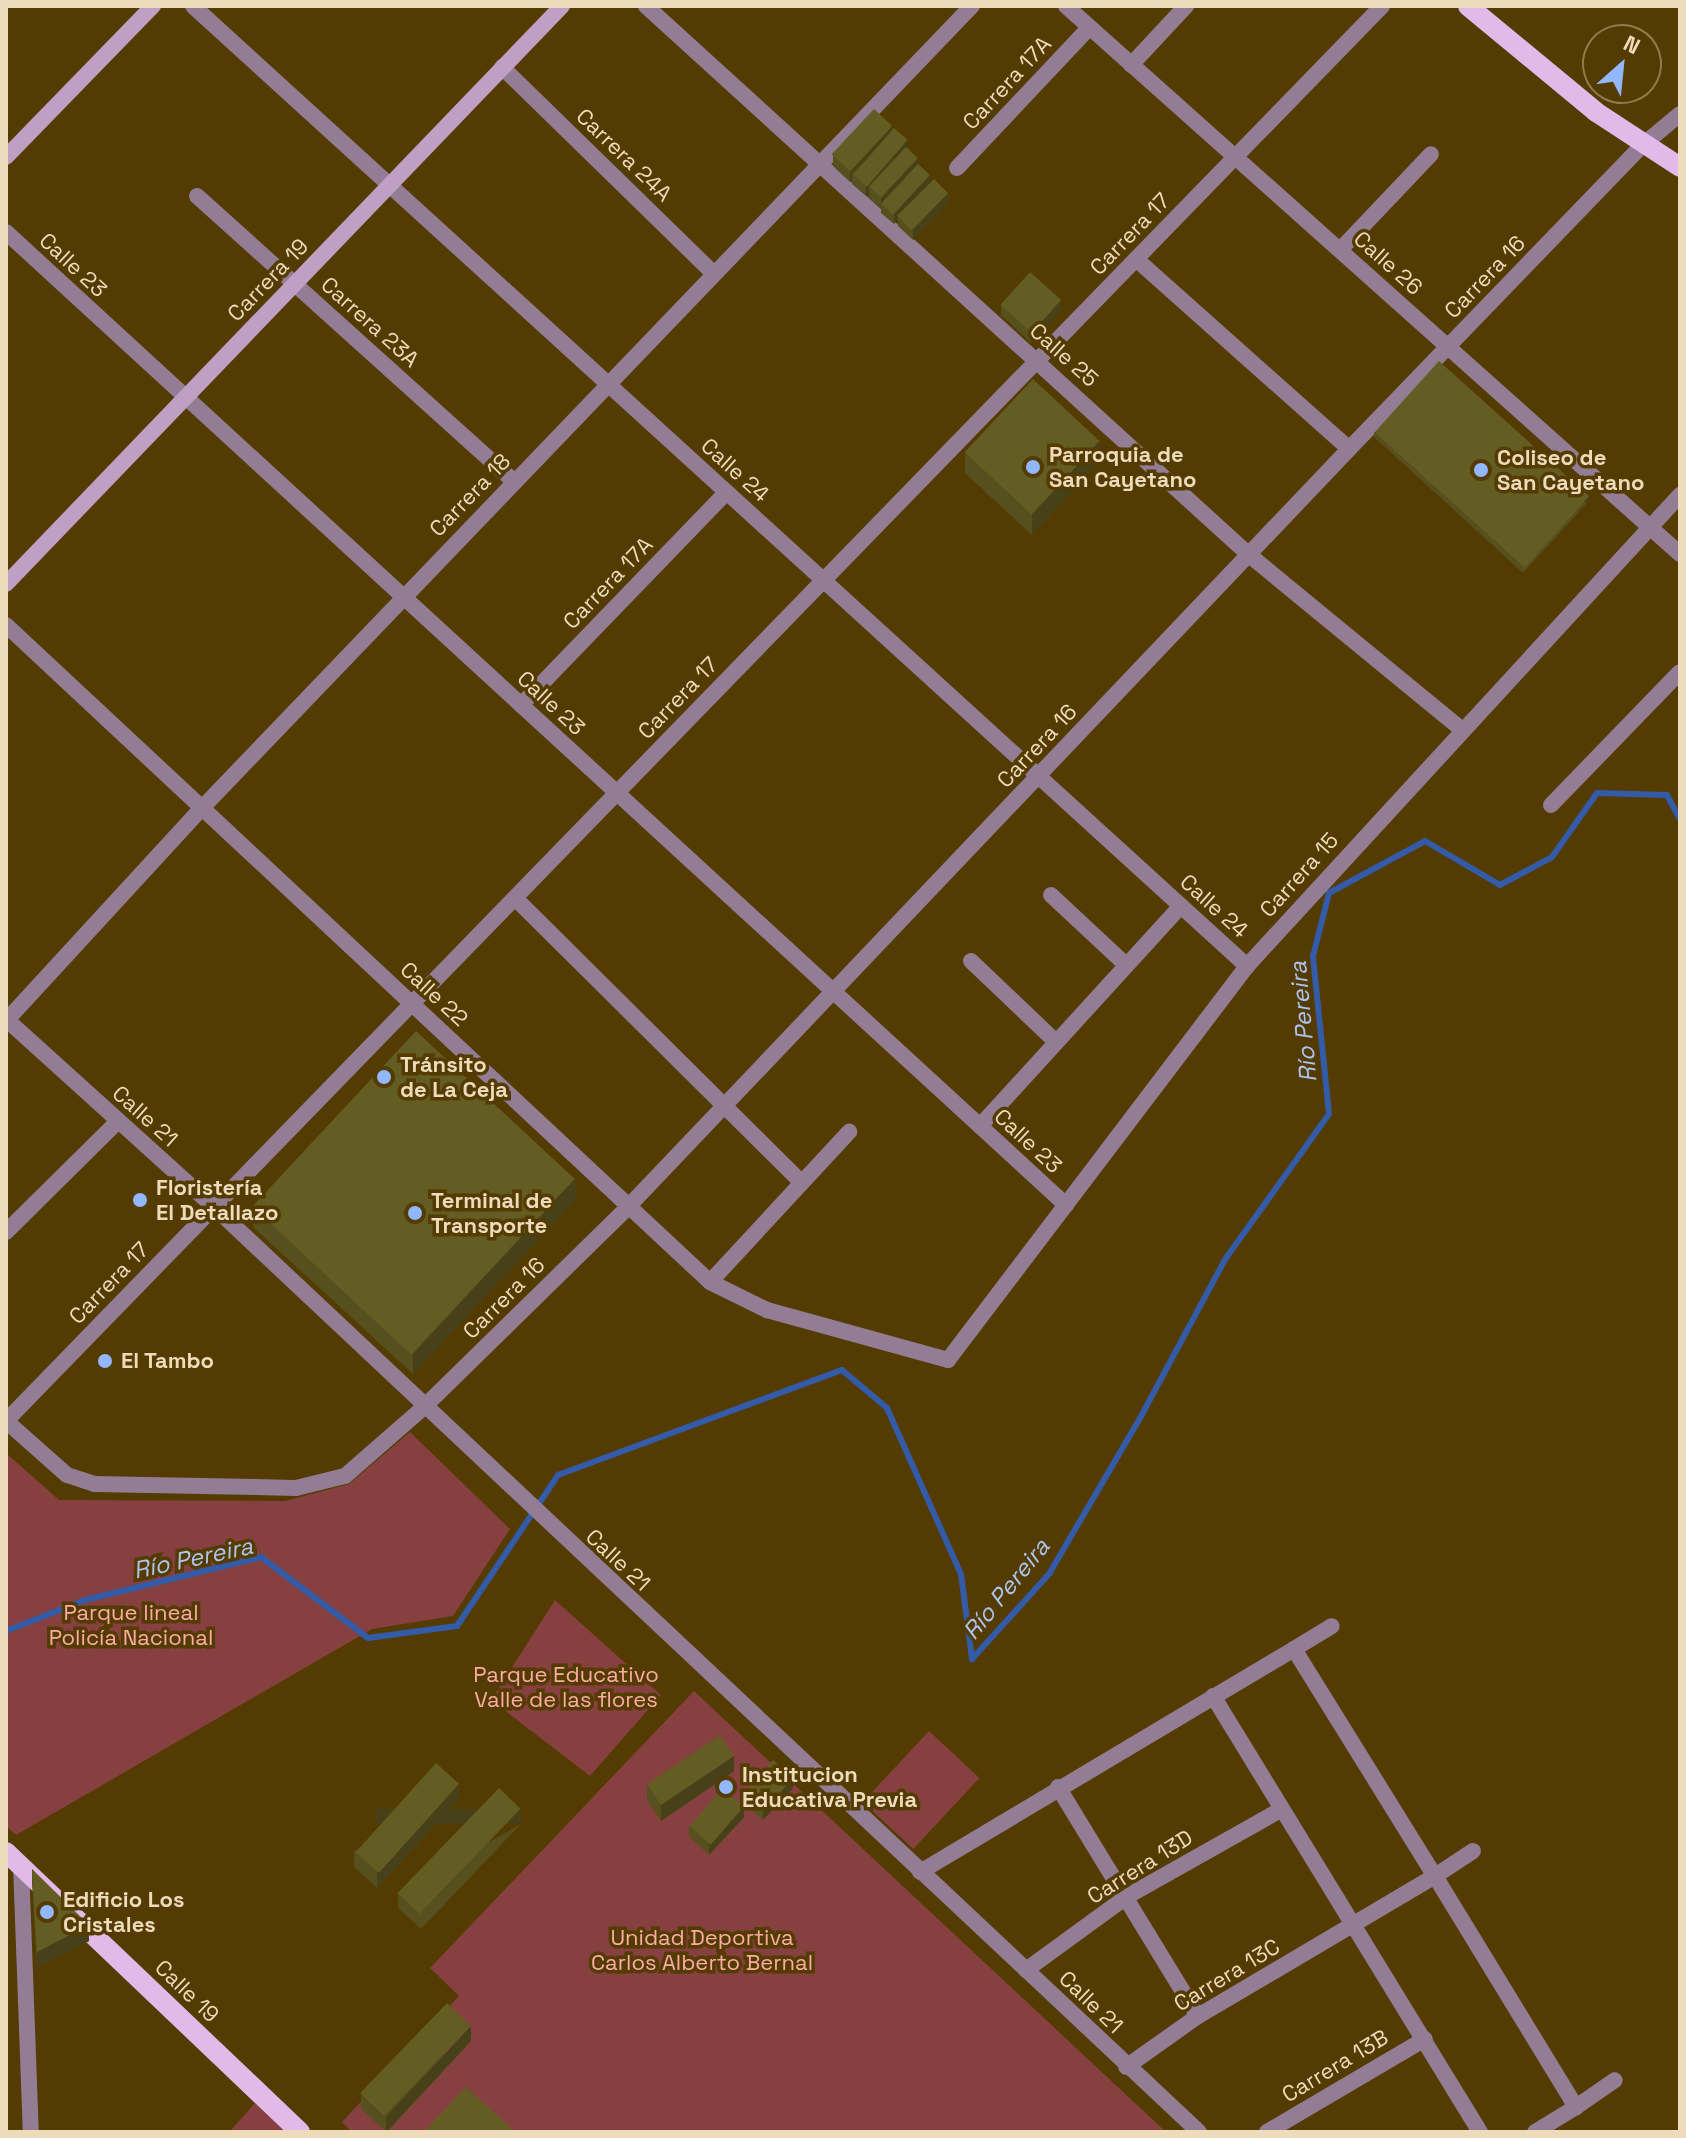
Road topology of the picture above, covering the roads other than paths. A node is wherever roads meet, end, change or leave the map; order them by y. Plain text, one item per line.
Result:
1 (153, 6) edge
2 (193, 6) edge
3 (562, 6) edge
4 (646, 6) edge
5 (972, 6) edge
6 (1066, 6) edge
7 (1186, 6) edge
8 (1382, 6) edge
9 (1468, 6) edge
10 (1089, 28) junction
11 (1131, 65) junction
12 (502, 67) junction
13 (1680, 114) edge
14 (1644, 144) junction
15 (1431, 154) dead end
16 (1236, 156) junction
17 (6, 157) edge
18 (818, 164) junction
19 (1680, 167) edge
20 (957, 168) dead end
21 (389, 185) junction
22 (197, 196) dead end
23 (6, 232) edge
24 (1340, 250) junction
25 (1136, 259) junction
26 (714, 274) junction
27 (295, 283) junction
28 (1448, 347) junction
29 (1038, 361) junction
30 (608, 384) junction
31 (185, 397) junction
32 (1349, 449) junction
33 (514, 481) junction
34 (727, 492) junction
35 (1680, 495) edge
36 (1649, 527) junction
37 (1248, 554) junction
38 (1680, 554) edge
39 (823, 581) junction
40 (6, 584) edge
41 (403, 597) junction
42 (6, 625) edge
43 (1680, 672) edge
44 (521, 705) junction
45 (1460, 728) junction
46 (1038, 776) junction
47 (617, 793) junction
48 (1551, 805) dead end
49 (202, 808) junction
50 (1051, 895) dead end
51 (515, 898) junction
52 (1181, 906) junction
53 (971, 961) dead end
54 (1126, 965) junction
55 (1247, 966) junction
56 (835, 994) junction
57 (412, 1003) junction
58 (6, 1020) edge
59 (1055, 1041) junction
60 (724, 1108) junction
61 (118, 1121) junction
62 (980, 1126) junction
63 (849, 1132) dead end
64 (802, 1183) junction
65 (1066, 1205) junction
66 (214, 1207) junction
67 (627, 1208) junction
68 (6, 1232) edge
69 (710, 1282) junction
70 (957, 1354) joint
71 (424, 1407) junction
72 (6, 1421) edge
73 (1332, 1626) dead end
74 (1294, 1649) junction
75 (1213, 1696) junction
76 (1058, 1787) junction
77 (1282, 1809) junction
78 (1473, 1851) dead end
79 (14, 1858) edge
80 (920, 1872) junction
81 (1435, 1876) junction
82 (1126, 1897) junction
83 (1354, 1926) junction
84 (1026, 1970) junction
85 (1198, 2016) junction
86 (1425, 2039) junction
87 (1126, 2067) junction
88 (1615, 2080) dead end
89 (1576, 2107) junction
90 (31, 2132) edge
91 (300, 2132) edge
92 (1199, 2132) edge
93 (1267, 2132) edge
94 (1480, 2132) edge
95 (1535, 2132) edge

1 - 17 main road
2 - 21 street, Calle 24
3 - 12 main road, Carrera 19
4 - 18 street, Calle 25
5 - 18 street, Carrera 18
6 - 10 street, Calle 26
7 - 11 street
8 - 16 street, Carrera 17
9 - 14 main road
10 - 11 street, Calle 26
10 - 20 street, Carrera 17A
11 - 16 street, Calle 26
12 - 21 main road, Carrera 19
12 - 26 street, Carrera 24A
13 - 14 street, Carrera 16
14 - 19 main road
14 - 28 street, Carrera 16
15 - 24 street
16 - 24 street, Calle 26
16 - 25 street, Carrera 17
18 - 26 street, Carrera 18
18 - 29 street, Calle 25
21 - 27 main road, Carrera 19
21 - 30 street, Calle 24
22 - 27 street, Carrera 23A
23 - 31 street, Calle 23
24 - 28 street, Calle 26
25 - 29 street, Carrera 17
25 - 32 street
26 - 30 street, Carrera 18
27 - 31 main road, Carrera 19
27 - 33 street, Carrera 23A
28 - 32 street, Carrera 16
28 - 36 street, Calle 26
29 - 37 street, Calle 25
29 - 39 street, Carrera 17
30 - 33 street, Carrera 18
30 - 34 street, Calle 24
31 - 40 main road, Carrera 19
31 - 41 street, Calle 23
32 - 37 street, Carrera 16
33 - 41 street, Carrera 18
34 - 39 street, Calle 24
34 - 44 street, Carrera 17A
35 - 36 street, Carrera 15
36 - 38 street, Calle 26
36 - 45 street, Carrera 15
37 - 45 street, Calle 25
37 - 46 street, Carrera 16
39 - 46 street, Calle 24
39 - 47 street, Carrera 17
41 - 44 street, Calle 23
41 - 49 street, Carrera 18
42 - 49 street, Calle 22
43 - 48 street
44 - 47 street, Calle 23
45 - 55 street, Carrera 15
46 - 52 street, Calle 24
46 - 56 street, Carrera 16
47 - 51 street, Carrera 17
47 - 56 street, Calle 23
49 - 57 street, Calle 22
49 - 58 street, Carrera 18
50 - 54 street
51 - 57 street, Carrera 17
51 - 60 street
52 - 54 street
52 - 55 street, Calle 24
53 - 59 street
54 - 59 street
55 - 65 street, Carrera 15
56 - 60 street, Carrera 16
56 - 62 street, Calle 23
57 - 66 street, Carrera 17
57 - 67 street, Calle 22
58 - 61 street, Calle 21
59 - 62 street
60 - 64 street
60 - 67 street, Carrera 16
61 - 66 street, Calle 21
61 - 68 street
62 - 65 street, Calle 23
63 - 64 street
64 - 69 street
65 - 70 street, Carrera 15
66 - 71 street, Calle 21
66 - 72 street, Carrera 17
67 - 69 street, Calle 22
67 - 71 street, Carrera 16
69 - 70 street, Calle 22
71 - 72 street, Carrera 16
71 - 80 street, Calle 21
73 - 74 street
74 - 75 street
74 - 81 street
75 - 76 street
75 - 77 street
76 - 80 street
76 - 82 street
77 - 82 street, Carrera 13D
77 - 83 street
78 - 81 street, Carrera 13C
79 - 90 street
79 - 91 main road, Calle 19
80 - 84 street, Calle 21
81 - 83 street, Carrera 13C
81 - 89 street
82 - 84 street, Carrera 13D
82 - 85 street
83 - 85 street, Carrera 13C
83 - 86 street
84 - 87 street, Calle 21
85 - 87 street, Carrera 13C
86 - 93 street, Carrera 13B
86 - 94 street
87 - 92 street, Calle 21
88 - 89 street
89 - 95 street

